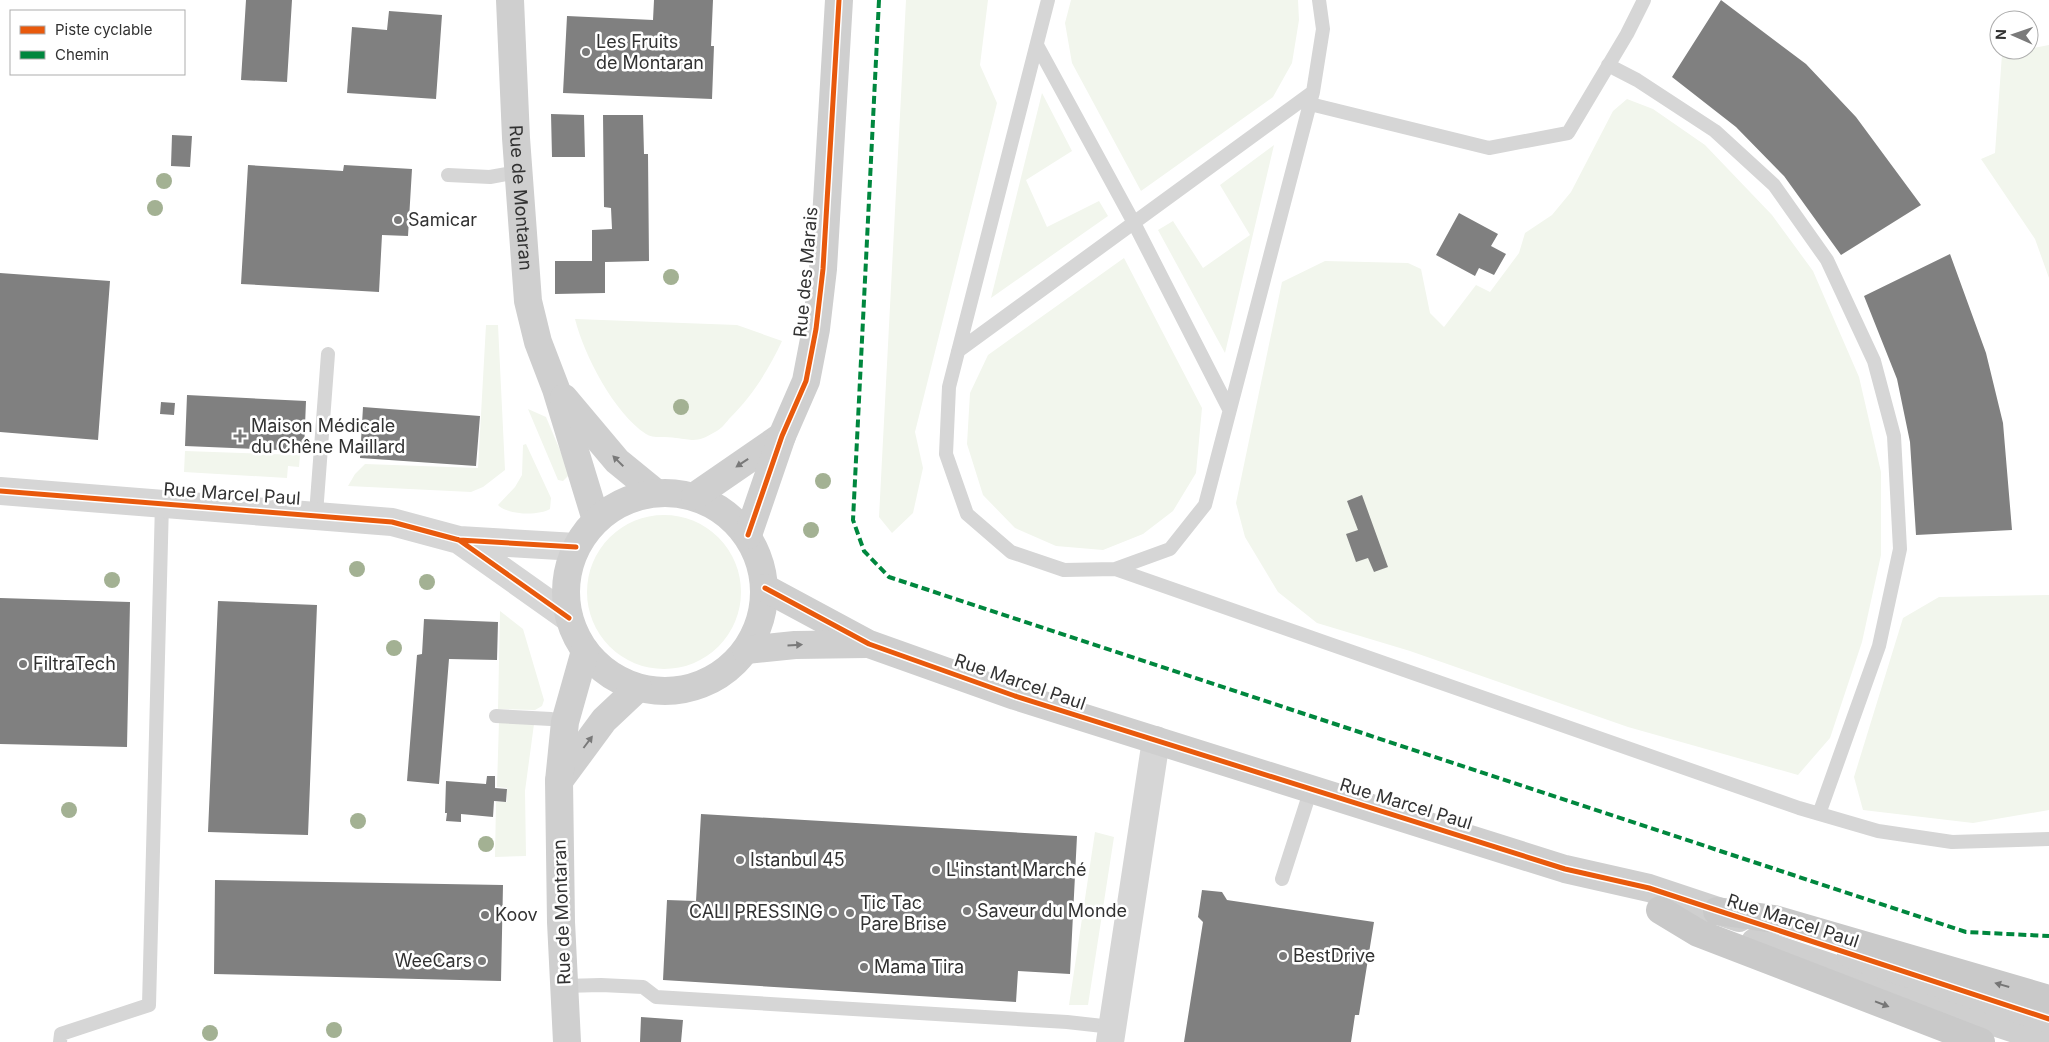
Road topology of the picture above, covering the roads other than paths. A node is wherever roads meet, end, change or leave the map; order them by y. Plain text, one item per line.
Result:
1 (510, 0) edge
2 (839, 0) edge
3 (1048, 0) edge
4 (1320, 0) edge
5 (1644, 0) edge
6 (1037, 45) junction
7 (1608, 65) junction
8 (1311, 98) junction
9 (518, 172) junction
10 (448, 174) dead end
11 (1134, 223) junction
12 (958, 351) junction
13 (328, 354) dead end
14 (556, 389) junction
15 (1229, 409) junction
16 (782, 436) junction
17 (0, 491) edge
18 (655, 492) junction
19 (695, 496) junction
20 (162, 503) junction
21 (316, 514) junction
22 (596, 520) junction
23 (748, 535) junction
24 (459, 540) junction
25 (576, 547) junction
26 (1114, 569) junction
27 (765, 588) junction
28 (569, 618) junction
29 (869, 644) junction
30 (746, 650) junction
31 (585, 651) junction
32 (638, 688) junction
33 (496, 716) dead end
34 (566, 722) junction
35 (1156, 740) junction
36 (559, 781) junction
37 (1311, 789) junction
38 (1819, 814) junction
39 (2049, 838) edge
40 (1565, 869) junction
41 (1282, 879) dead end
42 (1660, 910) junction
43 (1717, 911) junction
44 (564, 986) junction
45 (2049, 999) edge
46 (2049, 1019) edge
47 (1111, 1034) edge
48 (60, 1042) edge
49 (567, 1042) edge
50 (1981, 1042) edge
51 (2039, 1042) edge

1 - 9 street, Rue de Montaran
2 - 16 street, Rue des Marais
3 - 6 lane
4 - 8 lane
5 - 7 lane
6 - 11 lane
6 - 12 lane
7 - 8 lane
7 - 38 lane
8 - 11 lane
8 - 15 lane
9 - 10 lane
9 - 14 street, Rue de Montaran
11 - 12 lane
11 - 15 lane
12 - 26 lane
13 - 21 lane
18 -> 14 street, Rue de Montaran
14 - 22 street, Rue de Montaran
15 - 26 lane
16 -> 19 street
16 - 23 street, Rue des Marais
17 - 20 street, Rue Marcel Paul
18 - 19 street
18 - 22 street
19 - 23 street
20 - 21 street, Rue Marcel Paul
20 - 48 lane
21 - 24 street, Rue Marcel Paul
22 - 25 street
23 - 27 street
24 - 25 street, Rue Marcel Paul
24 - 28 street, Rue Marcel Paul
25 - 28 street
26 - 38 lane
27 - 29 street, Rue Marcel Paul
27 - 30 street
28 - 31 street
30 -> 29 street, Rue Marcel Paul
29 - 35 street, Rue Marcel Paul
30 - 32 street
31 - 32 street
31 - 34 street, Rue de Montaran
36 -> 32 street
33 - 34 lane
34 - 36 street, Rue de Montaran
35 - 37 street, Rue Marcel Paul
35 - 47 street
36 - 44 street, Rue de Montaran
37 - 40 street, Rue Marcel Paul
37 - 41 lane
38 - 39 lane
40 - 42 street, Rue Marcel Paul
40 - 43 street, Rue Marcel Paul
42 -> 50 main road
42 - 51 street, Rue Marcel Paul
45 -> 43 main road
43 - 46 street, Rue Marcel Paul
44 - 47 lane
44 - 49 street, Rue de Montaran

